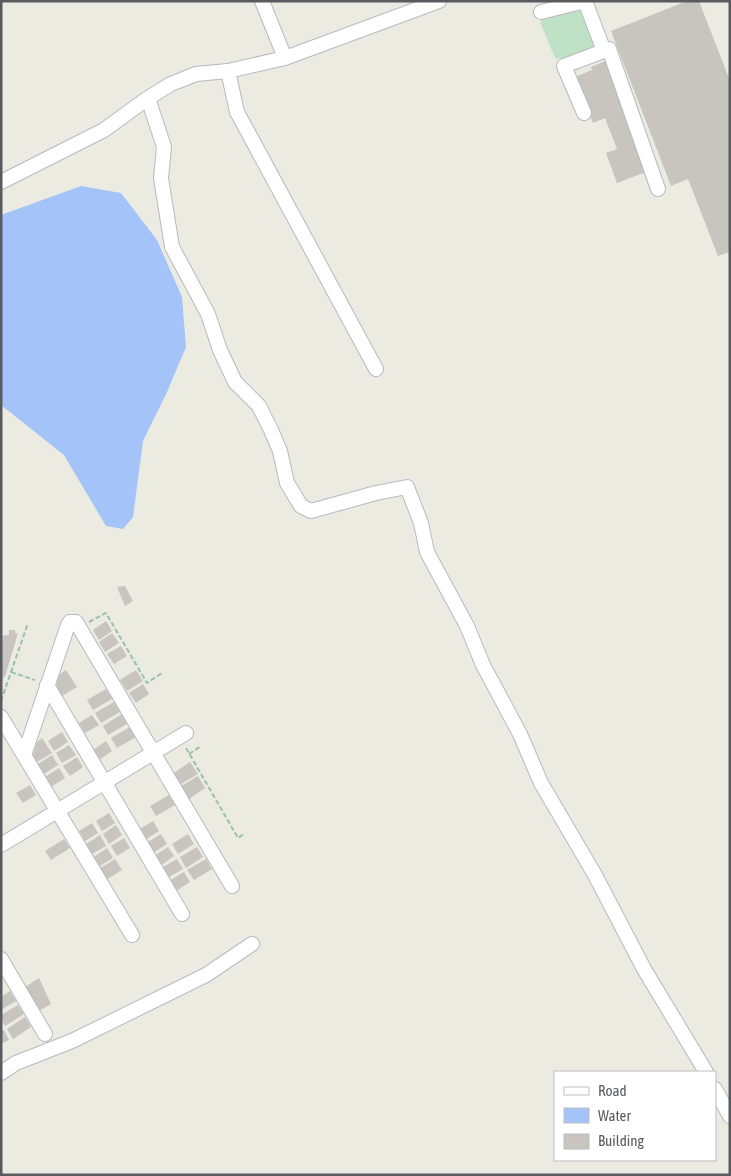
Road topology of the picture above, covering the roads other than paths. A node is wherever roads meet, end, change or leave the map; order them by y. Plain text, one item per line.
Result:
1 (262, 1) edge
2 (438, 1) edge
3 (564, 4) edge
4 (541, 12) dead end
5 (604, 51) junction
6 (285, 58) junction
7 (228, 71) junction
8 (148, 98) junction
9 (584, 113) dead end
10 (1, 182) edge
11 (658, 189) dead end
12 (376, 369) dead end
13 (47, 685) junction
14 (1, 717) edge
15 (186, 733) dead end
16 (154, 753) junction
17 (24, 754) junction
18 (105, 782) junction
19 (57, 811) junction
20 (1, 845) edge
21 (232, 886) dead end
22 (182, 914) dead end
23 (132, 935) dead end
24 (252, 944) dead end
25 (1, 958) edge
26 (45, 1034) dead end
27 (705, 1071) edge
28 (1, 1073) edge
29 (716, 1091) edge
30 (730, 1116) edge

1 - 6 street
2 - 6 street
3 - 4 street
3 - 5 street
5 - 9 street
5 - 11 street
6 - 7 street
7 - 8 street
7 - 12 street
8 - 10 street
8 - 27 street
13 - 16 street
13 - 17 street
13 - 18 street
14 - 17 street
15 - 16 street
16 - 18 street
16 - 21 street
17 - 19 street
18 - 19 street
18 - 22 street
19 - 20 street
19 - 23 street
24 - 28 street
25 - 26 street
29 - 30 street

